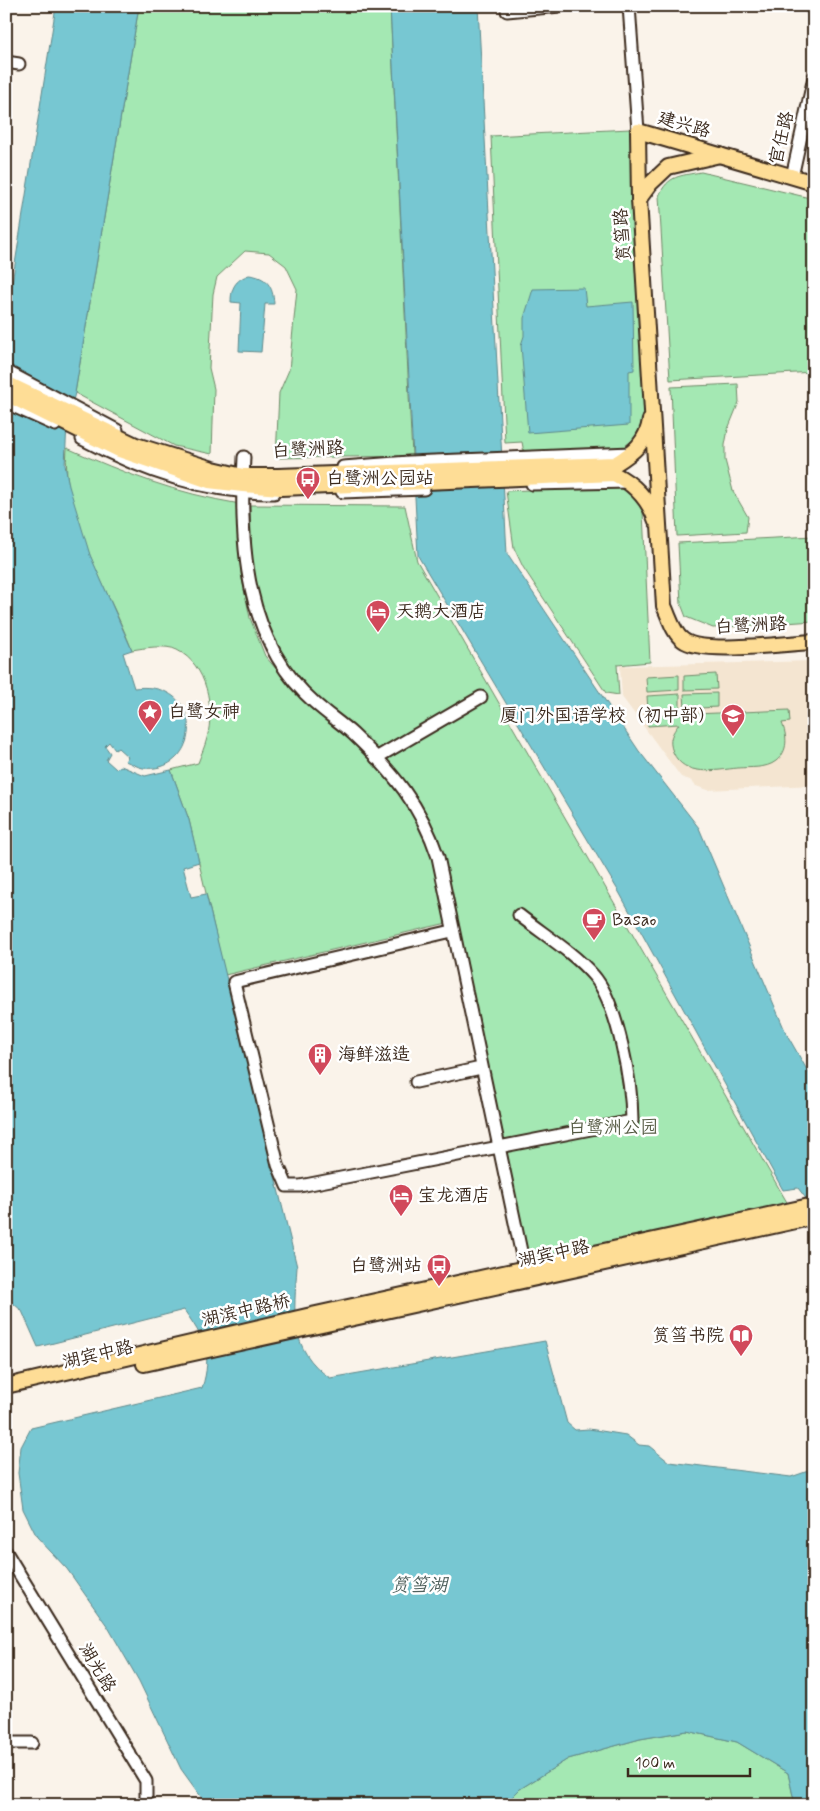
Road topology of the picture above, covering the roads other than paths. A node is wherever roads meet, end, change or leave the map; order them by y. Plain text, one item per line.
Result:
1 (560, 6) edge
2 (629, 6) edge
3 (808, 6) edge
4 (506, 11) dead end
5 (814, 11) edge
6 (6, 62) edge
7 (19, 64) dead end
8 (814, 78) edge
9 (638, 131) junction
10 (720, 155) junction
11 (792, 177) junction
12 (814, 183) edge
13 (640, 199) junction
14 (6, 371) edge
15 (6, 383) edge
16 (6, 394) edge
17 (653, 399) junction
18 (6, 403) edge
19 (76, 422) junction
20 (244, 458) dead end
21 (656, 461) joint
22 (507, 472) junction
23 (410, 476) junction
24 (243, 481) junction
25 (660, 534) junction
26 (814, 642) edge
27 (481, 697) dead end
28 (376, 758) junction
29 (519, 915) dead end
30 (452, 931) junction
31 (481, 1068) junction
32 (416, 1082) dead end
33 (497, 1146) junction
34 (809, 1212) edge
35 (525, 1274) junction
36 (308, 1321) joint
37 (195, 1347) junction
38 (6, 1386) edge
39 (6, 1395) edge
40 (6, 1552) edge
41 (6, 1743) edge
42 (32, 1744) dead end
43 (146, 1805) edge

1 - 4 street
2 - 9 street, 筼筜路
3 - 5 street
6 - 7 street
8 - 11 street, 官任路
9 - 10 main road, 建兴路
9 - 13 main road, 筼筜路
10 - 11 main road, 建兴路
10 - 13 main road, 建兴路
11 - 12 main road, 建兴路
13 - 17 main road, 筼筜路
14 - 19 street, 白鹭洲路
15 - 19 main road, 白鹭洲路
16 - 19 main road, 白鹭洲路
17 - 21 main road, 筼筜路
17 - 22 main road, 白鹭洲路
18 - 19 street, 白鹭洲路
19 - 24 street, 白鹭洲路
19 - 24 main road, 白鹭洲路
20 - 24 street
21 - 25 main road, 白鹭洲路
22 - 23 main road, 白鹭洲路
22 - 23 street, 白鹭洲路
22 - 25 main road, 白鹭洲路
23 - 24 street, 白鹭洲路
23 - 24 main road, 白鹭洲路
24 - 28 street
25 - 26 main road, 白鹭洲路
27 - 28 street
28 - 30 street
29 - 33 street
30 - 31 street
30 - 33 street
31 - 32 street
31 - 33 street
33 - 35 street
34 - 35 main road, 湖宾中路
35 - 36 main road, 湖宾中路
36 - 37 main road, 湖滨中路桥
37 - 38 main road
37 - 39 main road, 湖宾中路
40 - 43 street, 湖光路
41 - 42 street

